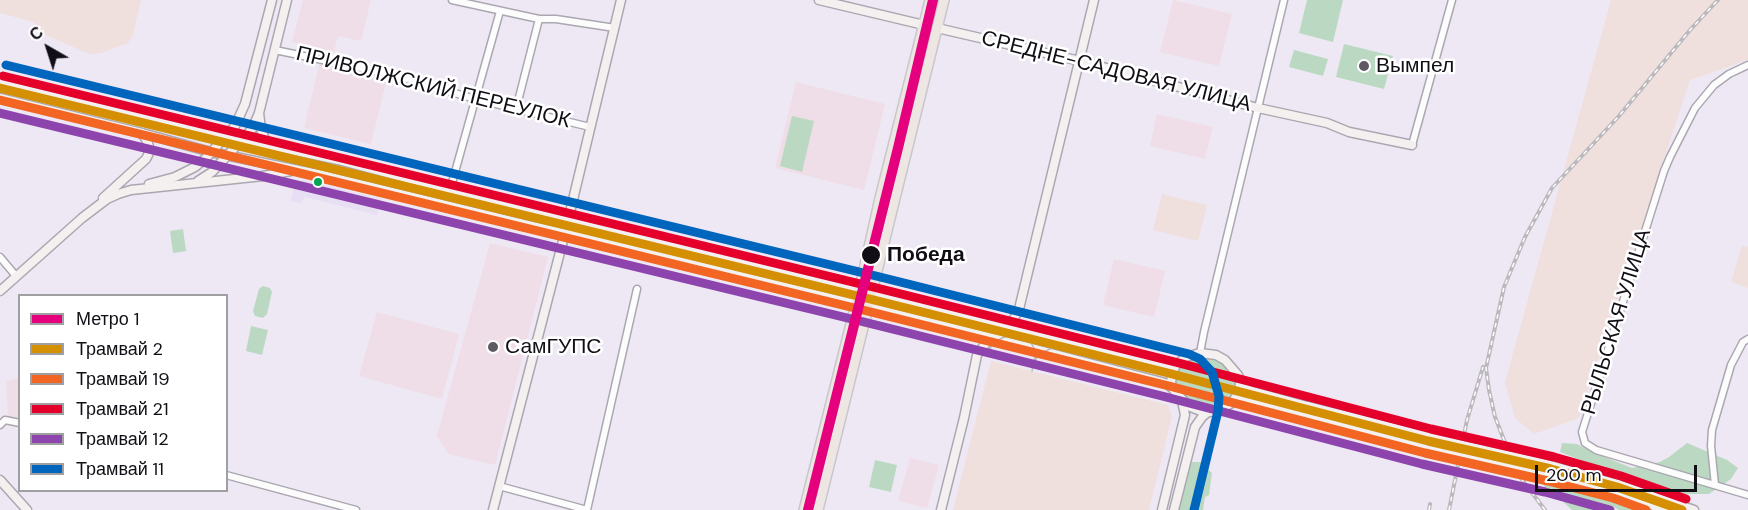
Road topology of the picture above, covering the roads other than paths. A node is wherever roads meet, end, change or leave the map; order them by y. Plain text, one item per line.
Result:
1 (272, 0) edge
2 (287, 0) edge
3 (452, 0) edge
4 (621, 0) edge
5 (819, 0) edge
6 (930, 0) edge
7 (944, 0) edge
8 (1094, 0) edge
9 (1284, 0) edge
10 (1452, 0) edge
11 (500, 11) junction
12 (539, 18) junction
13 (924, 25) junction
14 (615, 28) junction
15 (937, 28) junction
16 (275, 50) junction
17 (1080, 61) junction
18 (1748, 65) edge
19 (0, 81) edge
20 (0, 98) edge
21 (475, 99) junction
22 (1258, 108) junction
23 (516, 109) junction
24 (259, 113) junction
25 (591, 127) junction
26 (142, 133) junction
27 (226, 136) junction
28 (243, 140) junction
29 (267, 145) junction
30 (1412, 145) joint
31 (212, 152) junction
32 (228, 155) junction
33 (298, 170) junction
34 (192, 184) junction
35 (131, 190) junction
36 (450, 190) junction
37 (82, 218) junction
38 (568, 218) junction
39 (565, 233) junction
40 (0, 257) edge
41 (867, 257) junction
42 (879, 259) junction
43 (16, 276) junction
44 (637, 289) dead end
45 (859, 289) junction
46 (0, 291) edge
47 (871, 292) junction
48 (856, 304) junction
49 (867, 307) junction
50 (1010, 326) junction
51 (992, 339) junction
52 (1748, 339) edge
53 (846, 340) junction
54 (859, 342) junction
55 (1200, 353) junction
56 (1176, 365) junction
57 (1240, 381) junction
58 (1173, 389) junction
59 (1182, 401) junction
60 (1232, 403) junction
61 (1306, 410) junction
62 (1208, 412) junction
63 (18, 423) edge
64 (0, 425) edge
65 (228, 476) edge
66 (0, 480) edge
67 (1715, 485) junction
68 (499, 486) junction
69 (1618, 488) junction
70 (1748, 495) edge
71 (27, 510) edge
72 (356, 510) edge
73 (493, 510) edge
74 (586, 510) edge
75 (804, 510) edge
76 (818, 510) edge
77 (941, 510) edge
78 (1162, 510) edge
79 (1174, 510) edge
80 (1665, 510) edge
81 (1694, 510) edge

1 - 27 main road
2 - 16 main road
3 - 11 street
4 - 14 main road
5 - 13 main road, СРЕДНЕ-САДОВАЯ УЛИЦА
6 - 13 main road
7 - 15 main road
8 - 17 main road
9 - 22 street
10 - 30 street
11 - 12 street
11 - 21 street
12 - 14 street
12 - 23 street
13 - 15 main road, СРЕДНЕ-САДОВАЯ УЛИЦА
13 - 41 main road
14 - 25 main road
15 - 17 main road, СРЕДНЕ-САДОВАЯ УЛИЦА
15 - 42 main road
16 - 21 street, ПРИВОЛЖСКИЙ ПЕРЕУЛОК
16 - 24 main road
17 - 22 main road, СРЕДНЕ-САДОВАЯ УЛИЦА
17 - 50 main road
18 - 67 street, РЫЛЬСКАЯ УЛИЦА
19 - 27 main road
20 - 26 main road
21 - 23 street, ПРИВОЛЖСКИЙ ПЕРЕУЛОК
21 - 36 street
22 - 30 main road, СРЕДНЕ-САДОВАЯ УЛИЦА
22 - 55 street
23 - 25 street, ПРИВОЛЖСКИЙ ПЕРЕУЛОК
24 - 28 main road
24 - 29 main road
25 - 38 main road
26 - 31 main road
26 - 37 main road
27 - 28 main road
27 - 31 main road
28 - 29 main road
28 - 32 main road
29 - 36 main road
31 - 32 main road
31 - 35 main road
32 - 33 main road
32 - 34 main road
33 - 34 main road
33 - 39 main road
34 - 35 main road
35 - 37 main road
36 - 38 main road
37 - 43 main road
38 - 39 main road
38 - 45 main road
39 - 48 main road
39 - 68 main road
40 - 43 street
41 - 42 main road
41 - 45 main road
42 - 47 main road
43 - 46 main road
44 - 74 street
45 - 47 main road
45 - 48 main road
47 - 49 main road
47 - 50 main road
48 - 49 main road
48 - 53 main road
49 - 51 main road
49 - 54 main road
50 - 51 main road
50 - 56 main road
51 - 58 main road
51 - 77 main road
52 - 67 street
53 - 54 main road
53 - 75 main road
54 - 76 main road
55 - 56 main road
55 - 57 main road
56 - 58 main road
57 - 60 main road
57 - 61 main road
58 - 59 main road
59 - 62 main road
59 - 78 main road
60 - 61 main road
60 - 62 main road
61 - 69 main road, bridge
62 - 79 main road
63 - 64 street
65 - 72 street
66 - 71 main road
67 - 70 street, РЫЛЬСКАЯ УЛИЦА
68 - 73 main road
68 - 74 street
69 - 80 main road
69 - 81 main road

